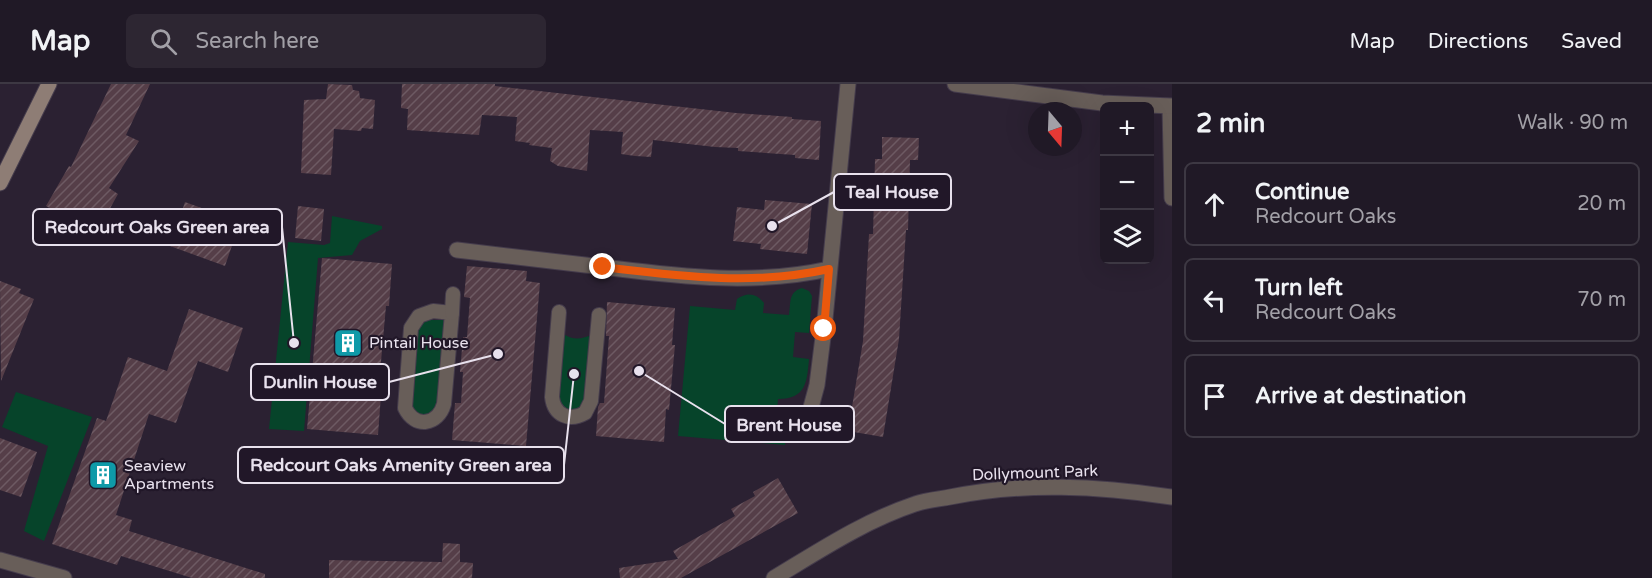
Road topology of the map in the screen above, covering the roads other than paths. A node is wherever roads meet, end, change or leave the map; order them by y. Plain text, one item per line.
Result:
1 (49, 84) edge
2 (848, 84) edge
3 (955, 84) edge
4 (1171, 106) edge
5 (0, 183) edge
6 (1172, 198) edge
7 (457, 250) dead end
8 (829, 269) junction
9 (453, 294) dead end
10 (560, 312) dead end
11 (452, 313) junction
12 (598, 315) dead end
13 (807, 422) dead end
14 (1172, 498) edge
15 (0, 560) edge
16 (64, 578) edge
17 (774, 578) edge

1 - 5 main road
2 - 8 street
3 - 4 street
4 - 6 street
7 - 8 street
8 - 13 street
9 - 11 street
10 - 12 street
11 - 11 street
14 - 17 street, Dollymount Park
15 - 16 street

